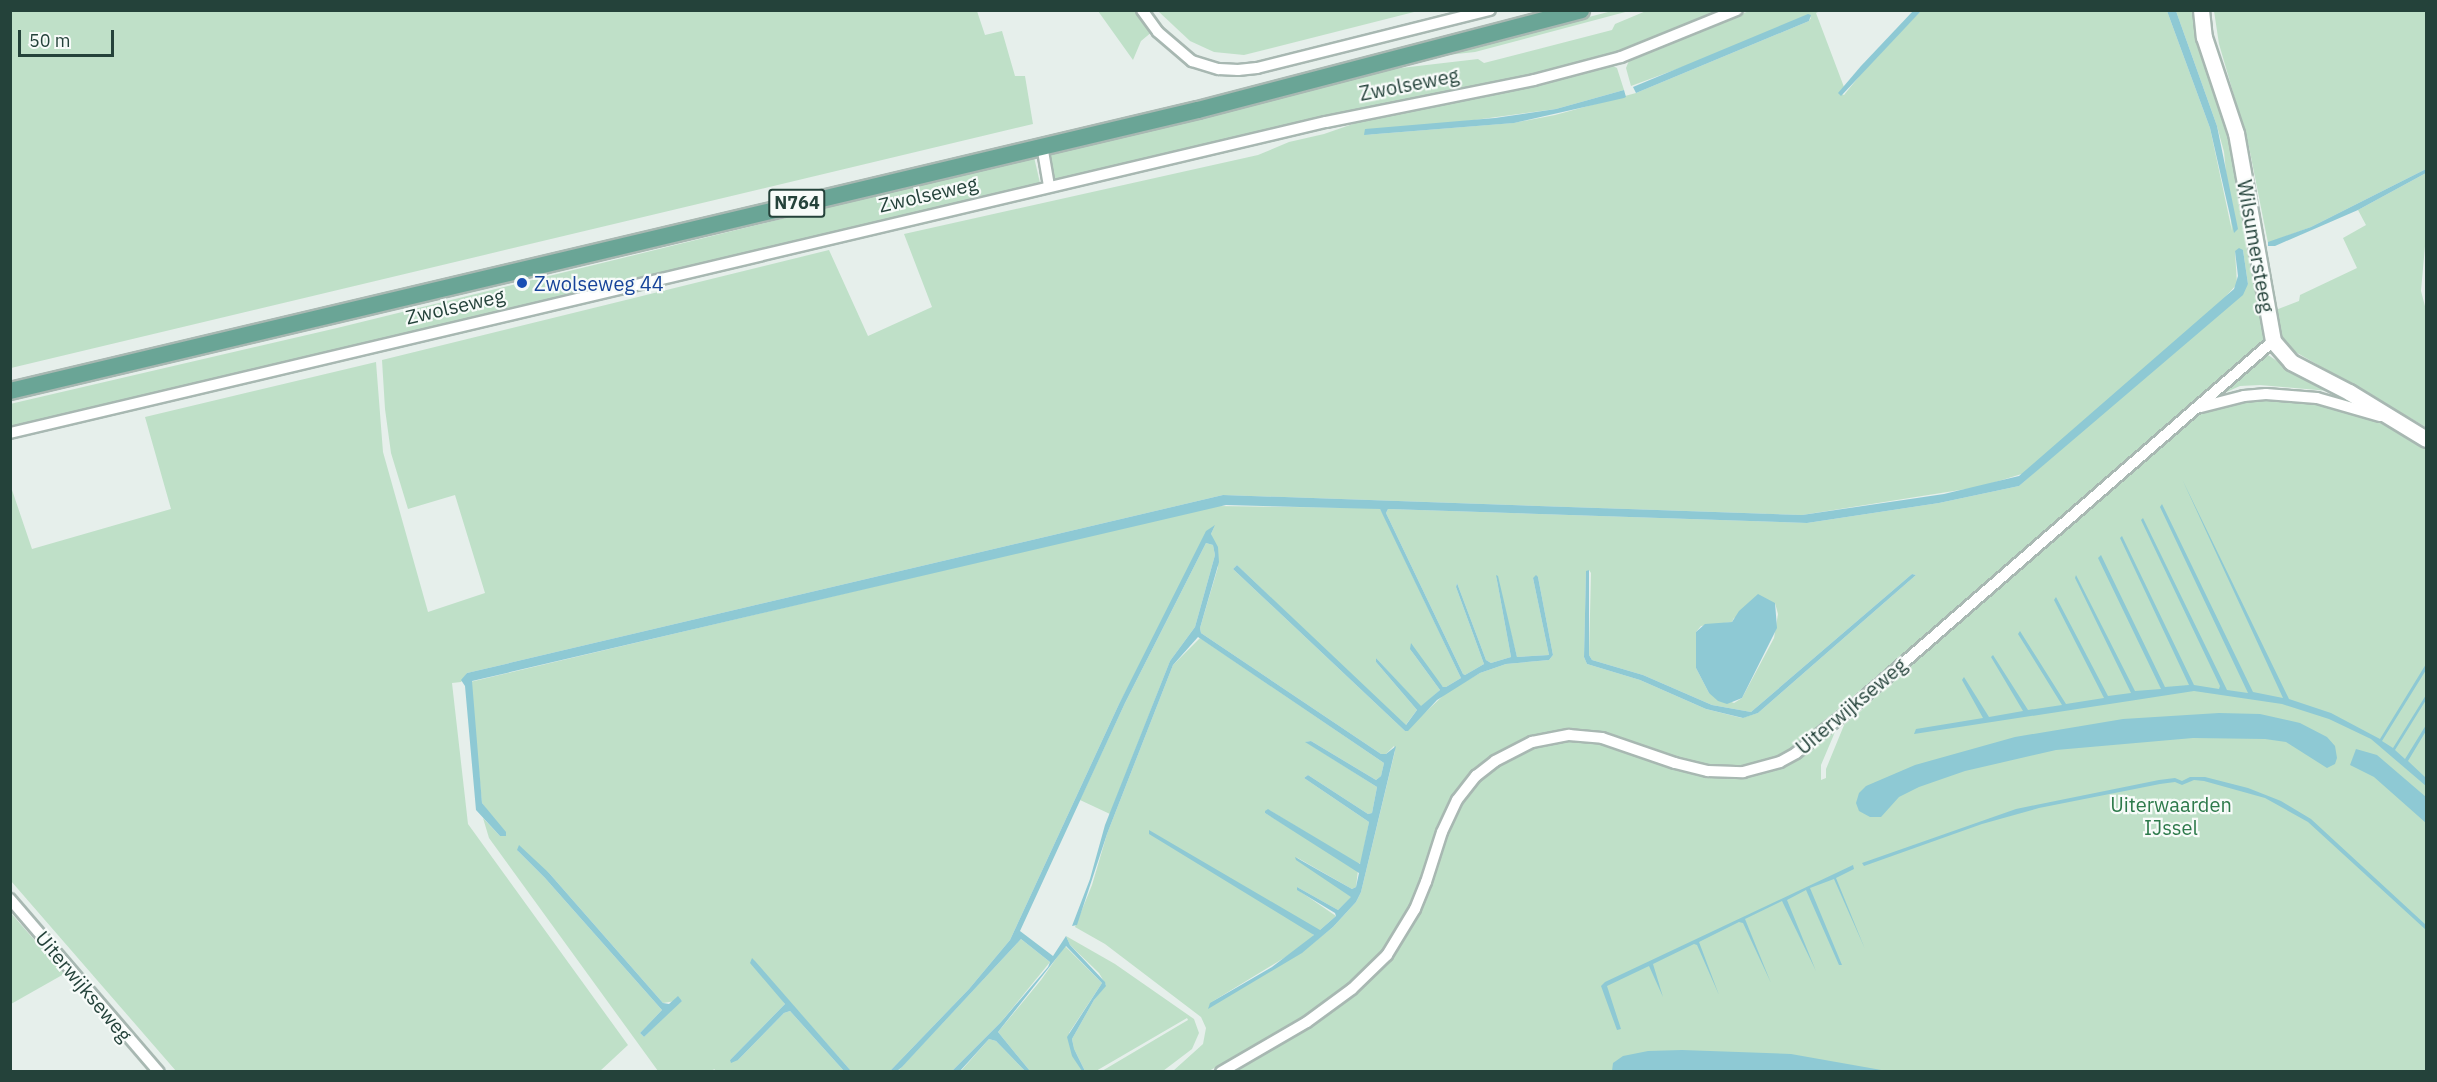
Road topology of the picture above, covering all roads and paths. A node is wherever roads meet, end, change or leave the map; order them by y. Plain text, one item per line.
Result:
1 (1142, 10) edge
2 (1490, 10) edge
3 (1581, 10) edge
4 (1737, 10) edge
5 (2201, 10) edge
6 (1042, 145) junction
7 (1049, 186) junction
8 (2273, 341) junction
9 (10, 391) edge
10 (2198, 408) junction
11 (2394, 418) junction
12 (10, 433) edge
13 (2427, 439) edge
14 (10, 899) edge
15 (159, 1071) edge
16 (1221, 1071) edge

1 - 2 street
3 - 6 main road, Zwolseweg / N764
4 - 7 street, Zwolseweg
5 - 8 street, Wilsumersteeg
6 - 7 street
6 - 9 main road, Zwolseweg / N764
7 - 12 street, Zwolseweg
8 - 10 street, Uiterwijkseweg
8 - 11 street, Wilsumersteeg
10 - 11 street, Uiterwijkseweg
10 - 16 street, Uiterwijkseweg
11 - 13 street, Wilsumersteeg
14 - 15 street, Uiterwijkseweg

